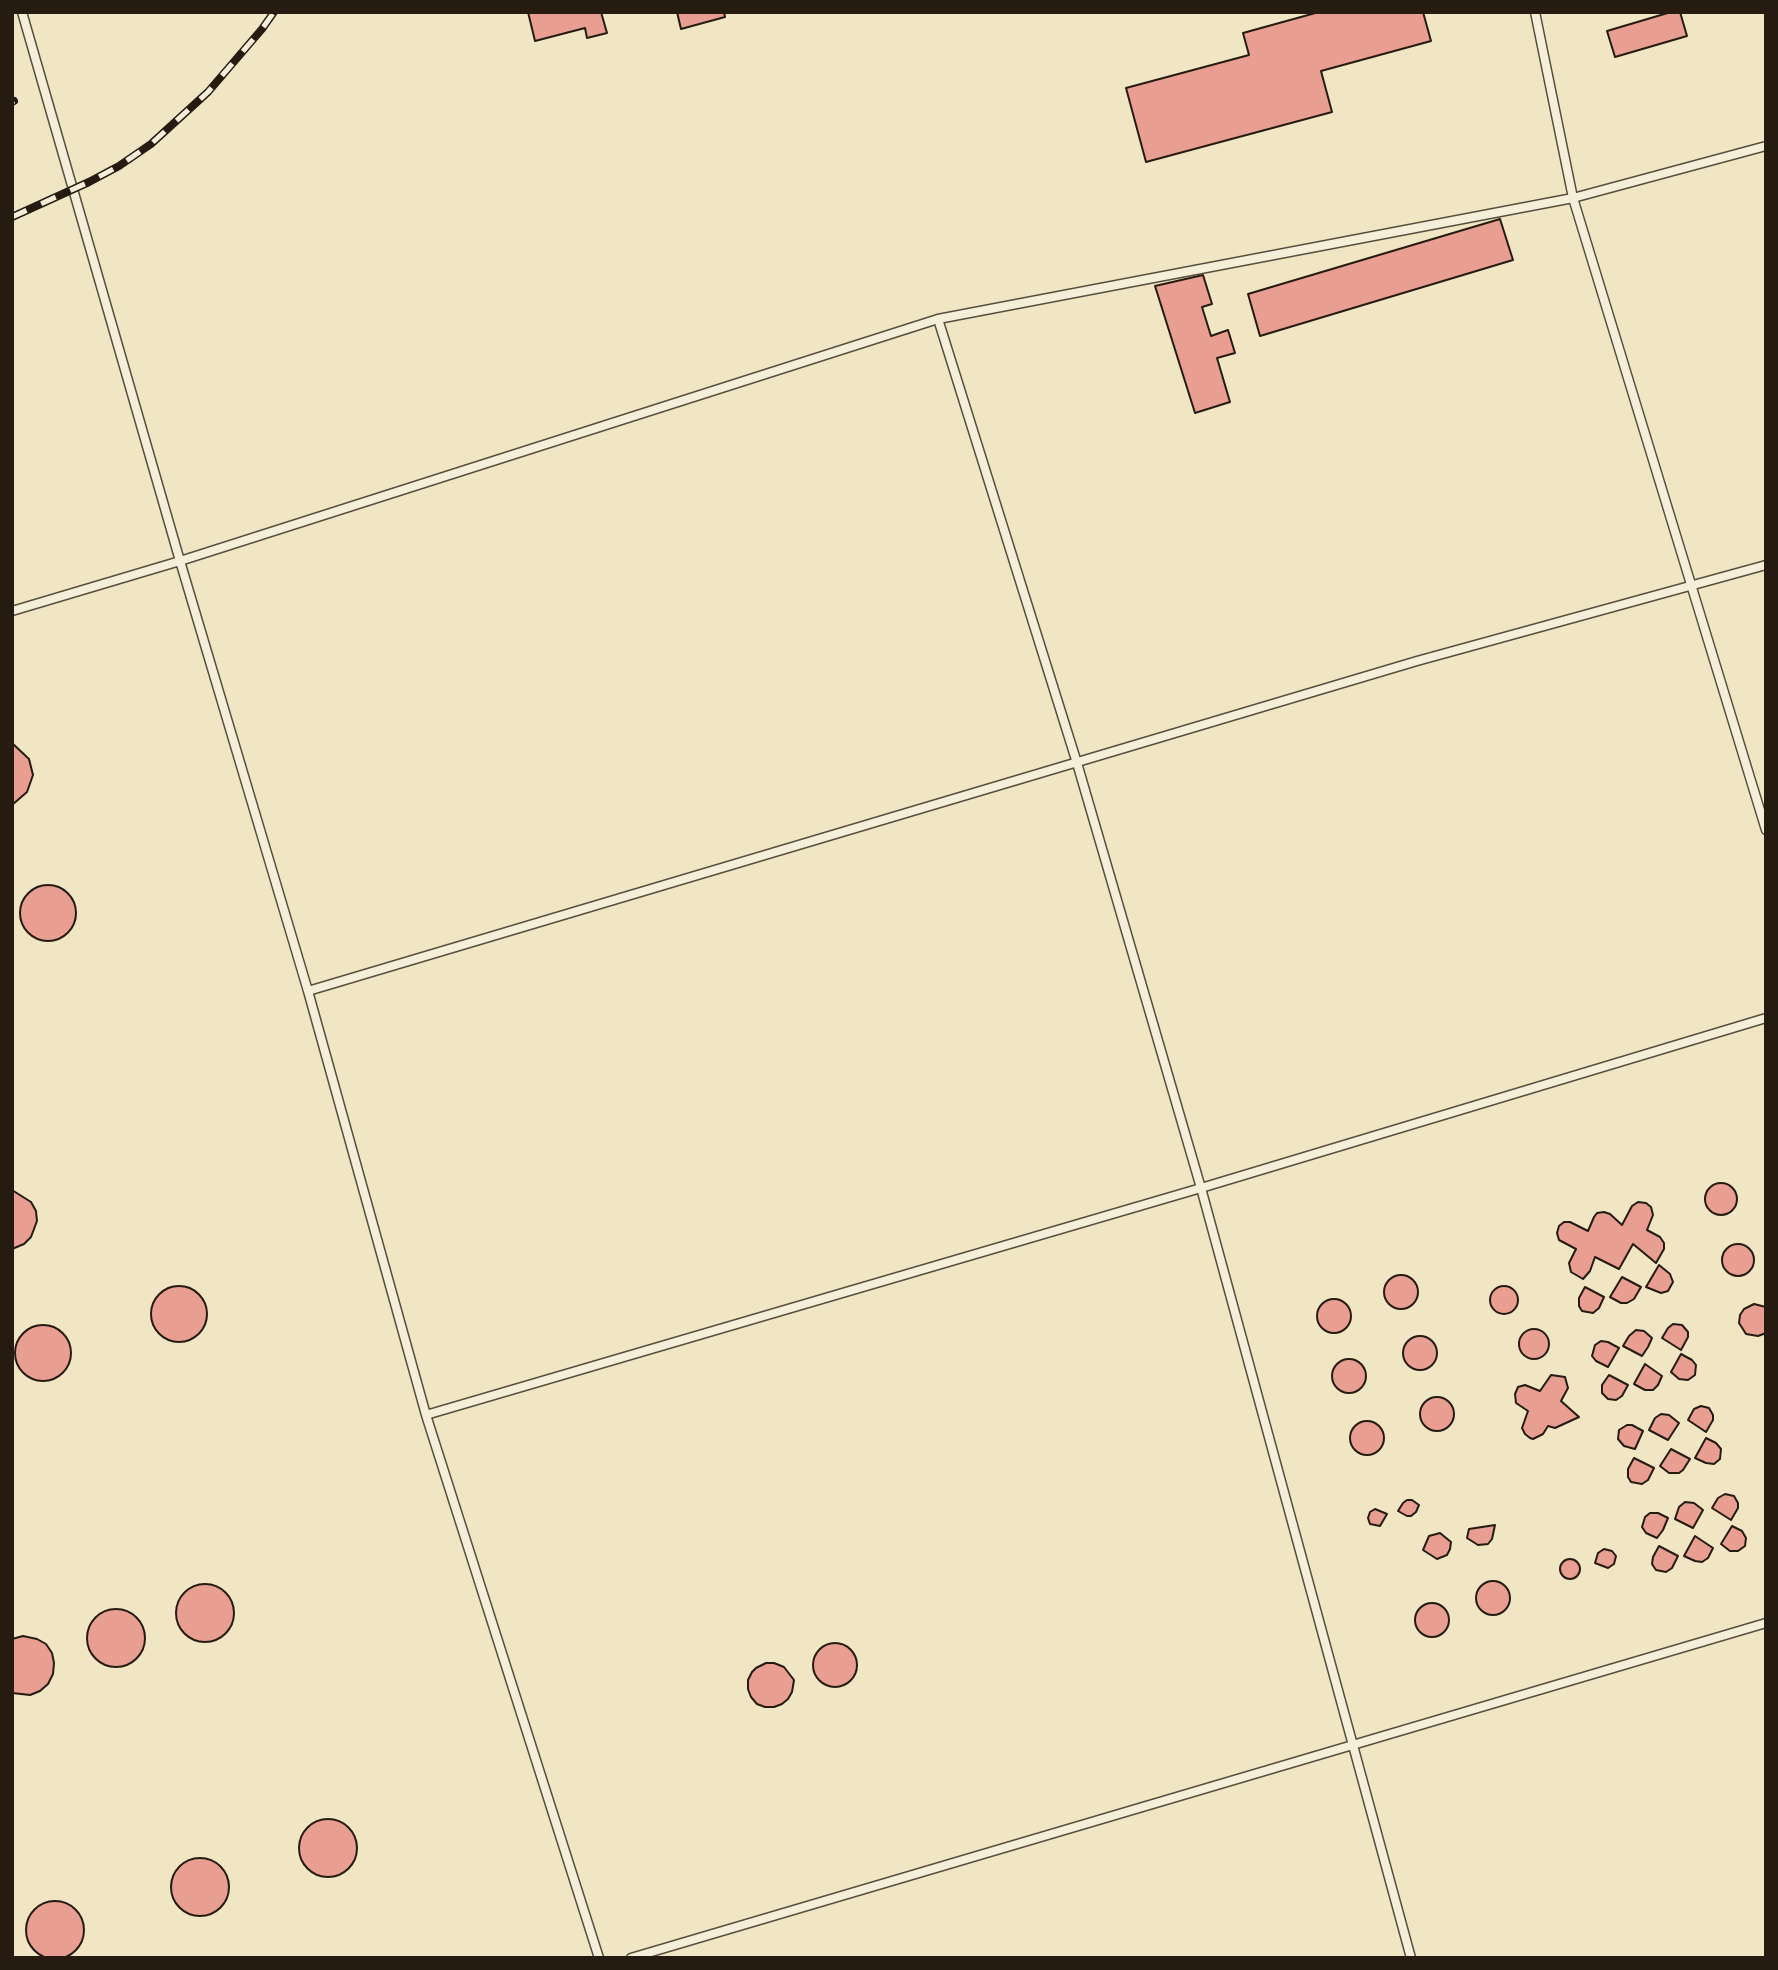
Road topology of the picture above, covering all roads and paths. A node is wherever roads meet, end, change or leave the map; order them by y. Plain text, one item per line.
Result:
1 (22, 12) edge
2 (1535, 12) edge
3 (1766, 146) edge
4 (1573, 198) junction
5 (938, 319) junction
6 (180, 561) junction
7 (1766, 565) edge
8 (1690, 586) junction
9 (12, 611) edge
10 (1077, 763) junction
11 (1766, 830) edge
12 (308, 991) junction
13 (1766, 1018) edge
14 (1201, 1188) junction
15 (426, 1415) junction
16 (1766, 1623) edge
17 (1352, 1745) junction
18 (599, 1958) edge
19 (631, 1958) edge
20 (1411, 1958) edge

1 - 6 lane
2 - 4 lane
3 - 4 lane
4 - 5 lane
4 - 8 lane
5 - 6 lane
5 - 10 lane
6 - 9 lane
6 - 12 lane
7 - 8 lane
8 - 10 lane
8 - 11 lane
10 - 12 lane
10 - 14 lane
12 - 15 lane
13 - 14 lane
14 - 15 lane
14 - 17 lane
15 - 18 lane
16 - 17 lane
17 - 19 lane
17 - 20 lane

